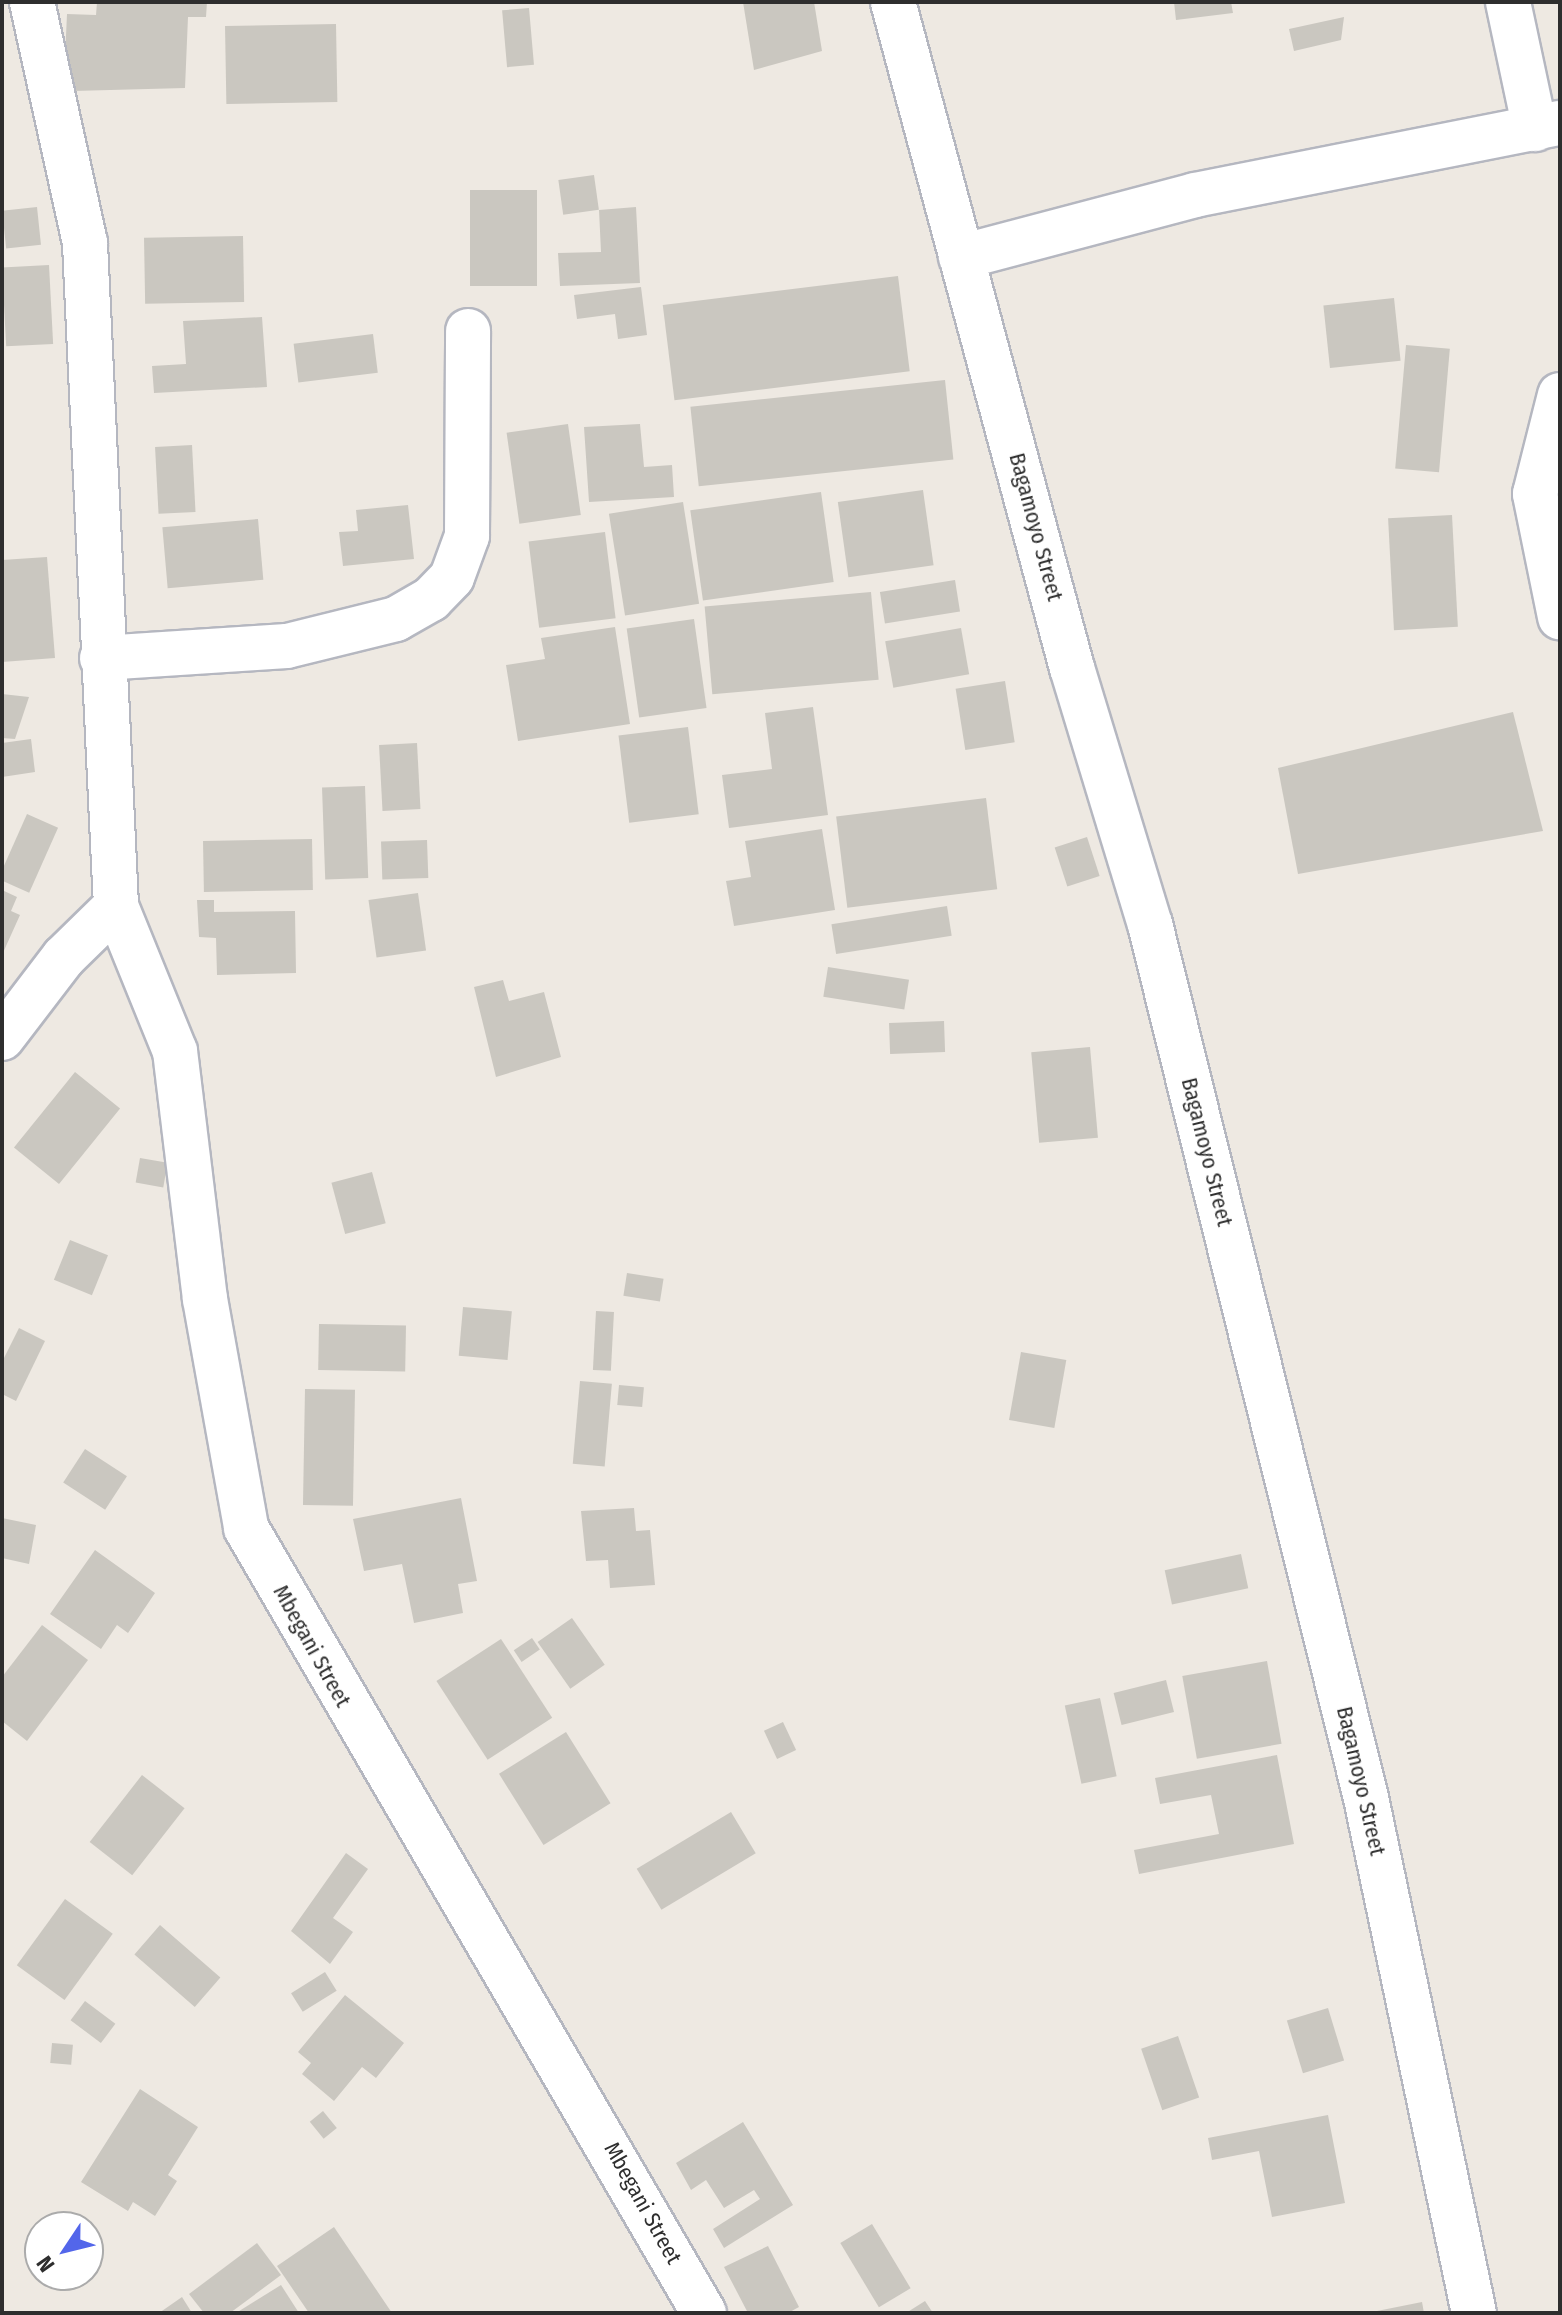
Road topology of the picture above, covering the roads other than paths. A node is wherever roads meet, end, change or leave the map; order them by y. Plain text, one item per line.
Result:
1 (32, 2) edge
2 (893, 2) edge
3 (1508, 2) edge
4 (1548, 126) edge
5 (961, 257) junction
6 (468, 331) dead end
7 (1560, 395) edge
8 (1560, 617) edge
9 (102, 658) junction
10 (116, 906) junction
11 (2, 1038) edge
12 (704, 2313) edge
13 (1474, 2313) edge

1 - 9 street, Mbegani Street
2 - 5 street, Bagamoyo Street
3 - 4 street
4 - 5 street
5 - 13 street, Bagamoyo Street
6 - 9 street
7 - 8 street
9 - 10 street, Mbegani Street
10 - 11 street
10 - 12 street, Mbegani Street

